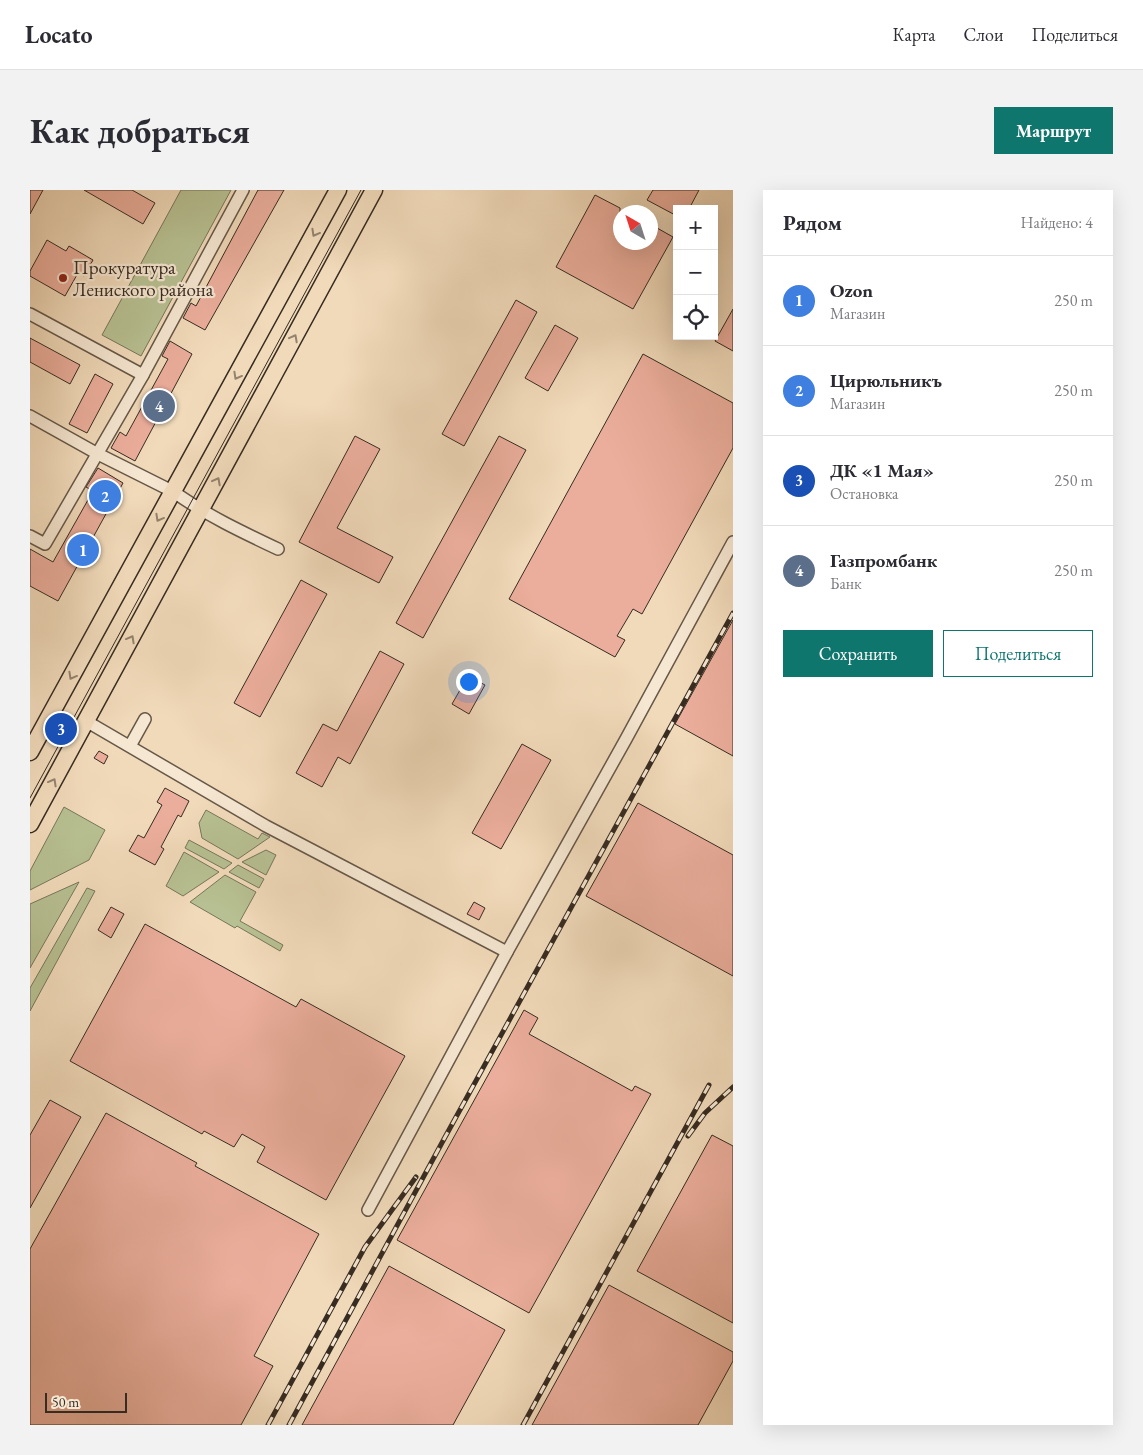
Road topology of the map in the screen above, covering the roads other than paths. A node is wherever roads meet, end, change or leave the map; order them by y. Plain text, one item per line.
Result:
1 (243, 190) edge
2 (338, 190) edge
3 (371, 191) edge
4 (30, 314) edge
5 (143, 375) junction
6 (30, 416) edge
7 (98, 454) junction
8 (174, 492) junction
9 (202, 509) junction
10 (30, 536) edge
11 (733, 542) edge
12 (278, 549) dead end
13 (145, 718) dead end
14 (86, 721) junction
15 (130, 746) junction
16 (30, 752) edge
17 (30, 824) edge
18 (507, 952) junction
19 (368, 1210) dead end

1 - 5 lane
2 -> 8 highway
9 -> 3 highway
4 - 5 lane
5 - 7 lane
6 - 7 lane
7 - 8 lane
7 - 10 lane
8 - 9 lane
8 -> 16 highway
9 - 12 lane
14 -> 9 highway
11 - 18 lane
13 - 15 lane
14 - 15 lane
17 -> 14 highway
15 - 18 lane
18 - 19 lane

